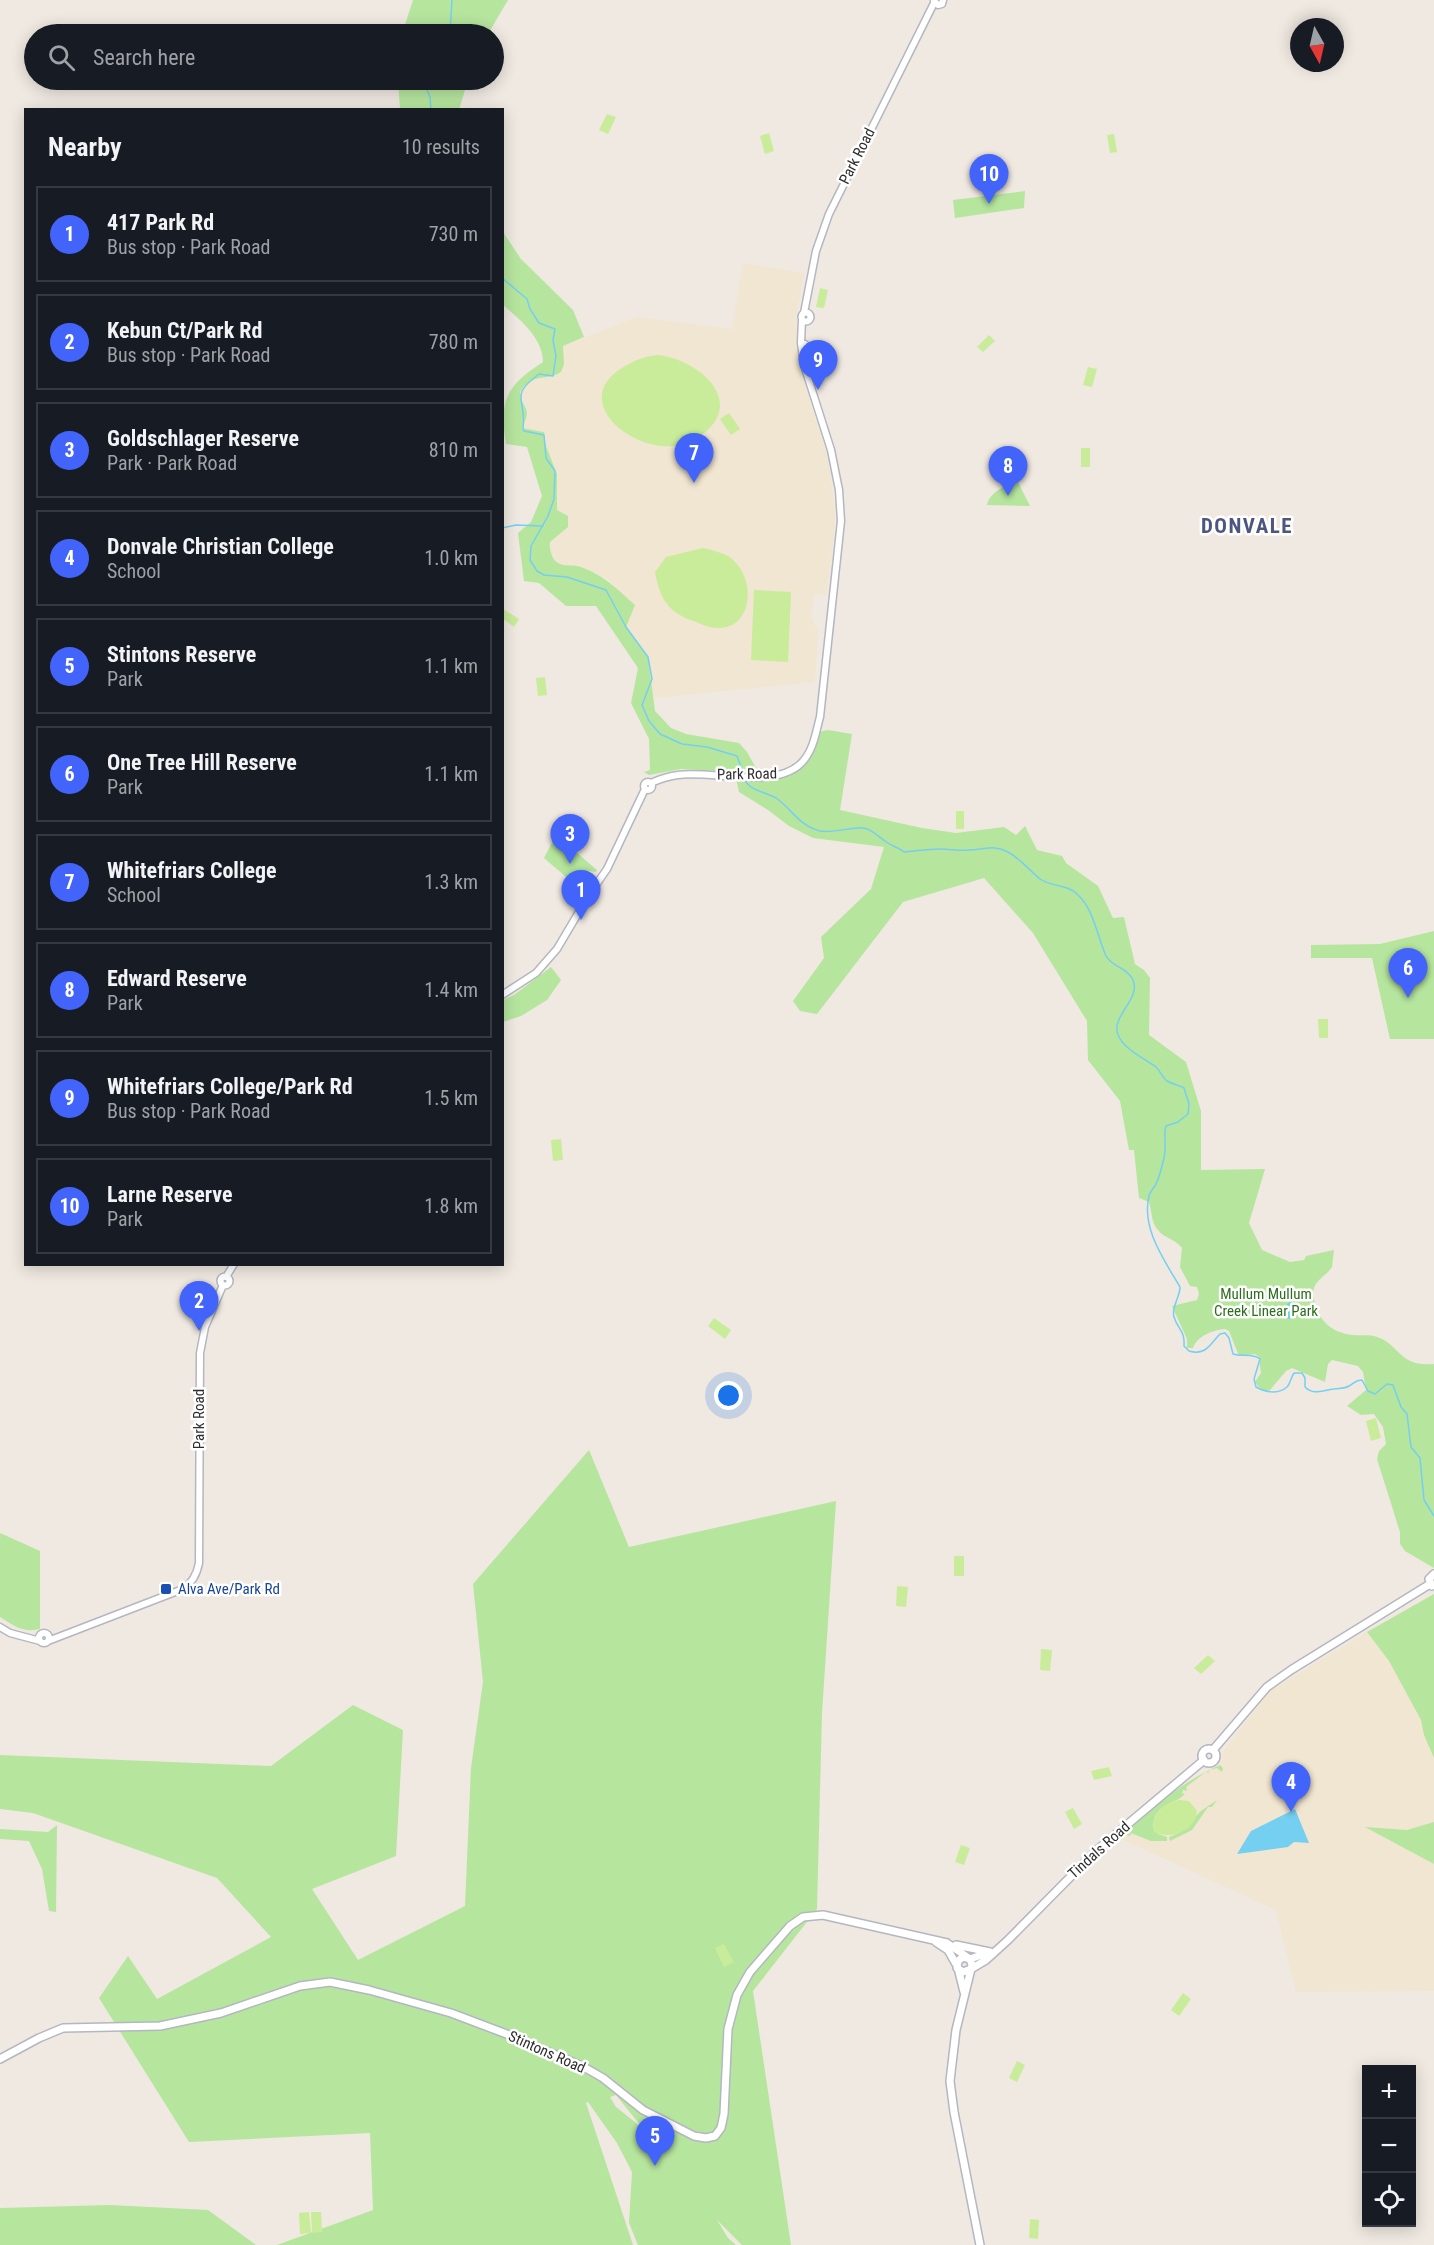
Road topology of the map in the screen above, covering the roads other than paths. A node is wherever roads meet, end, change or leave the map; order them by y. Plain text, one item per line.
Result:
1 (937, 2) edge
2 (504, 993) edge
3 (233, 1266) edge
4 (1434, 1574) edge
5 (1432, 1585) edge
6 (0, 1627) edge
7 (933, 1941) junction
8 (947, 1943) junction
9 (1000, 1947) junction
10 (990, 1952) junction
11 (970, 1959) junction
12 (957, 1967) junction
13 (971, 1969) junction
14 (964, 1995) junction
15 (0, 2059) edge
16 (980, 2245) edge

1 - 2 street, Park Road
3 - 6 street, Park Road
4 - 5 main road
5 - 9 main road, Tindals Road
7 - 8 main road, Stintons Road
7 - 12 main road, Stintons Road
7 - 15 main road, Stintons Road
8 - 10 main road
8 - 11 main road, Stintons Road
9 - 10 main road, Tindals Road
9 - 13 main road, Tindals Road
10 - 11 main road, Tindals Road
11 - 12 main road
11 - 13 main road
12 - 13 main road
12 - 14 main road
13 - 14 main road
14 - 16 main road

